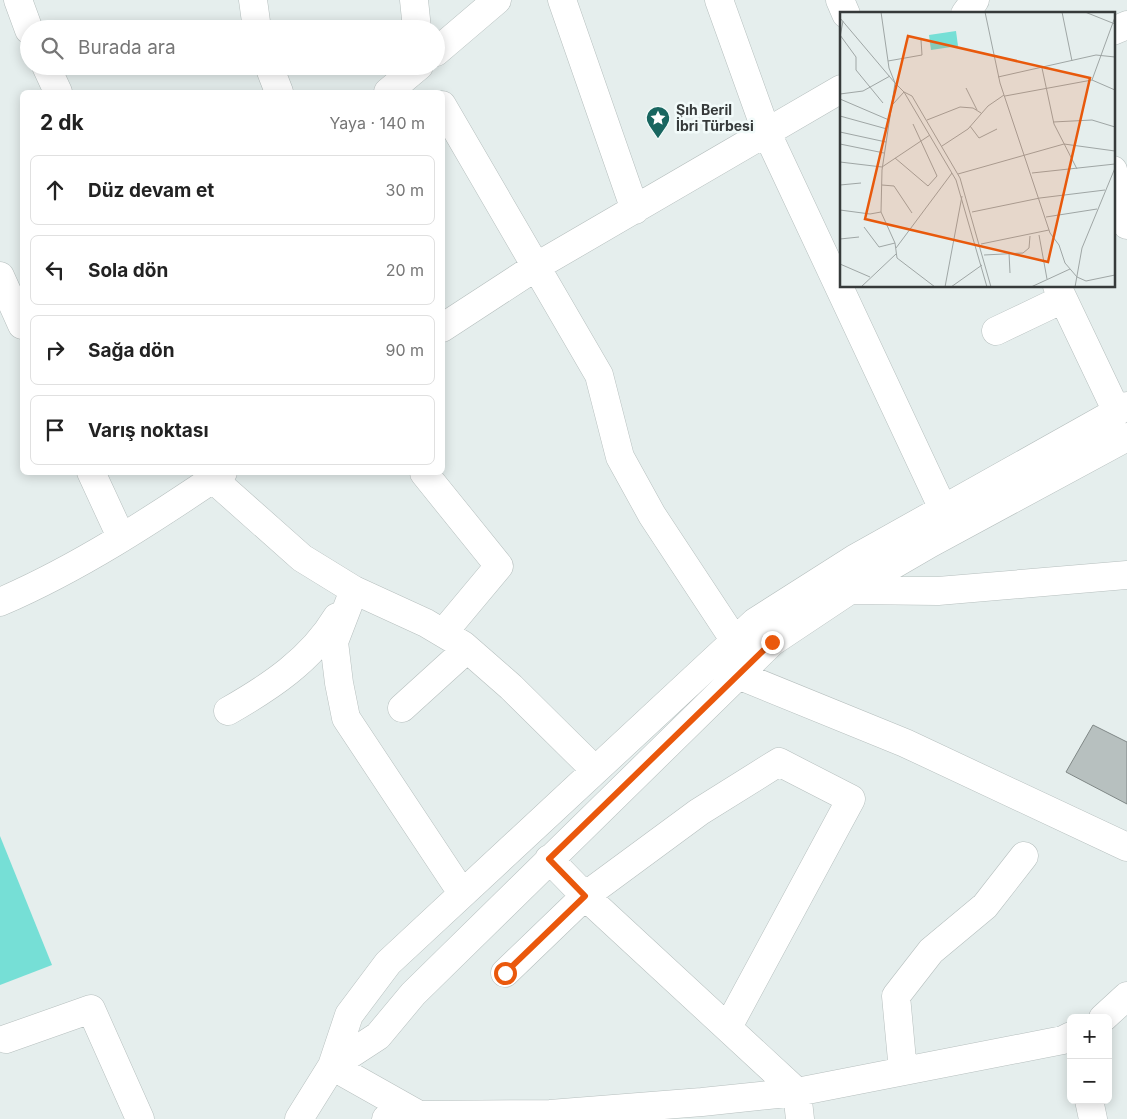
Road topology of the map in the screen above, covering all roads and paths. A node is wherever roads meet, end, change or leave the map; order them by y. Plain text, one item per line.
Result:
1 (18, 0) edge
2 (253, 0) edge
3 (414, 0) edge
4 (497, 0) edge
5 (562, 0) edge
6 (719, 0) edge
7 (840, 0) edge
8 (975, 0) edge
9 (845, 12) edge
10 (967, 12) edge
11 (25, 20) edge
12 (256, 20) edge
13 (416, 20) edge
14 (1127, 25) edge
15 (1114, 31) edge
16 (445, 44) edge
17 (50, 75) edge
18 (273, 75) edge
19 (409, 75) edge
20 (425, 75) edge
21 (57, 90) edge
22 (279, 90) edge
23 (390, 90) edge
24 (434, 90) edge
25 (840, 90) edge
26 (445, 110) edge
27 (766, 132) junction
28 (1114, 174) edge
29 (635, 210) junction
30 (1127, 225) edge
31 (537, 266) junction
32 (10, 287) edge
33 (1060, 292) edge
34 (20, 319) edge
35 (445, 326) edge
36 (996, 331) dead end
37 (1122, 409) edge
38 (1127, 437) edge
39 (92, 475) edge
40 (426, 475) edge
41 (218, 476) edge
42 (943, 509) junction
43 (121, 537) junction
44 (1127, 575) edge
45 (354, 590) junction
46 (850, 590) junction
47 (0, 602) edge
48 (443, 633) junction
49 (735, 640) junction
50 (467, 649) junction
51 (738, 675) junction
52 (402, 708) dead end
53 (228, 711) dead end
54 (595, 770) junction
55 (1127, 847) edge
56 (1024, 856) dead end
57 (549, 859) junction
58 (462, 893) junction
59 (585, 896) junction
60 (505, 973) dead end
61 (1127, 996) edge
62 (1107, 1014) edge
63 (728, 1027) junction
64 (6, 1039) dead end
65 (1067, 1044) edge
66 (332, 1066) junction
67 (903, 1071) junction
68 (797, 1092) junction
69 (1090, 1104) edge
70 (718, 1110) edge
71 (647, 1113) edge
72 (419, 1115) junction
73 (514, 1116) edge
74 (572, 1116) edge
75 (140, 1119) edge
76 (299, 1119) edge
77 (386, 1119) edge
78 (800, 1119) edge
79 (1093, 1119) edge

1 - 11 street
2 - 12 street
3 - 13 street
4 - 16 street
5 - 29 street
6 - 27 street
7 - 9 street
8 - 10 street
14 - 15 street
17 - 21 street
18 - 22 street
19 - 23 street
20 - 24 street
25 - 27 street
26 - 31 street
27 - 29 street
27 - 42 street
28 - 30 street
29 - 31 street
31 - 35 street
31 - 49 street
32 - 34 street
33 - 36 street
33 - 37 street
37 - 42 street
38 - 46 street
39 - 43 street
40 - 48 street
41 - 43 street
41 - 45 street
42 - 49 street
43 - 47 street
44 - 46 street
45 - 48 street
45 - 53 street
45 - 58 street
46 - 51 street
48 - 50 street
49 - 54 street
50 - 52 street
50 - 54 street
51 - 55 street
51 - 57 street
54 - 58 street
56 - 67 street
57 - 59 street
57 - 66 street
58 - 66 street
59 - 60 street
59 - 63 street
59 - 63 street
61 - 62 street
63 - 68 street
64 - 75 street
65 - 67 street
66 - 72 street
66 - 76 street
67 - 68 street
68 - 70 street
68 - 78 street
69 - 79 street
70 - 71 street
71 - 74 street
72 - 73 street
72 - 77 street
73 - 74 street

